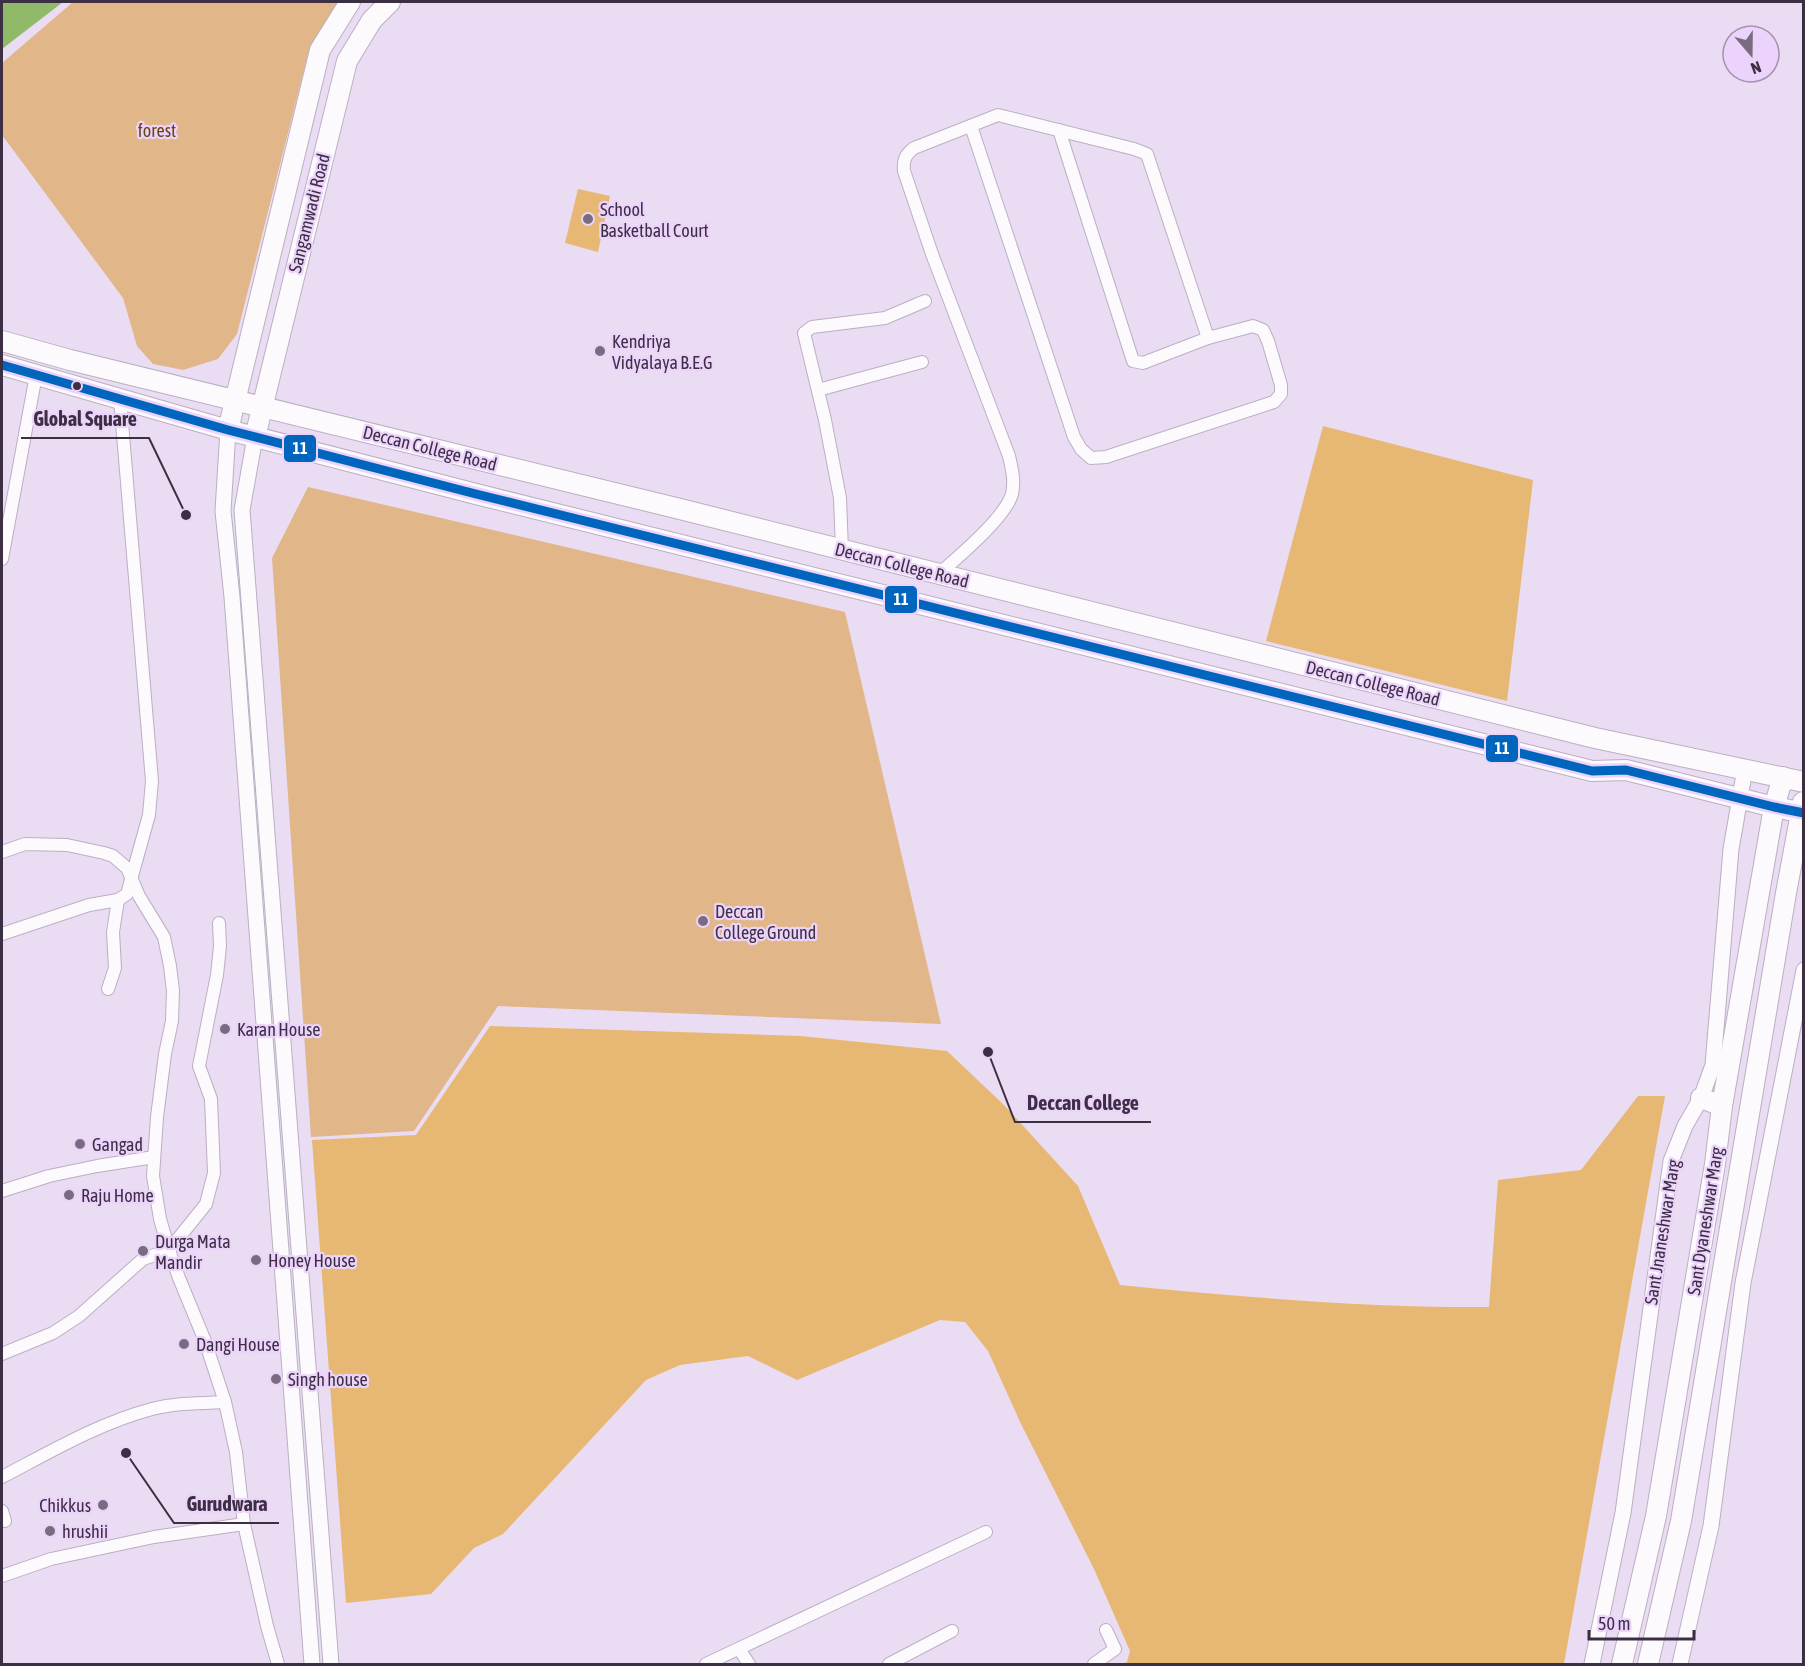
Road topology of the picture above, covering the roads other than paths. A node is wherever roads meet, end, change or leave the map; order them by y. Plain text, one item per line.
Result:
1 (350, 2) edge
2 (390, 2) edge
3 (971, 126) junction
4 (1059, 130) junction
5 (925, 301) dead end
6 (1208, 338) junction
7 (2, 341) edge
8 (922, 362) dead end
9 (2, 365) edge
10 (36, 375) junction
11 (818, 390) junction
12 (120, 399) junction
13 (235, 400) junction
14 (262, 407) junction
15 (228, 430) junction
16 (255, 437) junction
17 (842, 550) junction
18 (2, 555) edge
19 (939, 574) junction
20 (1745, 769) junction
21 (1783, 777) junction
22 (1803, 782) edge
23 (1740, 798) junction
24 (1774, 807) junction
25 (1803, 808) edge
26 (2, 852) edge
27 (132, 879) junction
28 (118, 900) junction
29 (219, 923) dead end
30 (2, 934) edge
31 (1803, 970) edge
32 (108, 989) dead end
33 (1701, 1098) junction
34 (1722, 1106) junction
35 (154, 1157) junction
36 (2, 1191) edge
37 (170, 1250) junction
38 (2, 1354) edge
39 (225, 1402) junction
40 (2, 1478) edge
41 (244, 1524) junction
42 (986, 1532) dead end
43 (2, 1576) edge
44 (1106, 1630) dead end
45 (952, 1631) dead end
46 (739, 1649) junction
47 (278, 1665) edge
48 (312, 1665) edge
49 (331, 1665) edge
50 (706, 1665) edge
51 (749, 1665) edge
52 (889, 1665) edge
53 (1094, 1665) edge
54 (1592, 1665) edge
55 (1622, 1665) edge
56 (1648, 1665) edge
57 (1680, 1665) edge

1 - 13 main road, Sangamwadi Road
2 - 14 main road, Sangamwadi Road
3 - 4 street
3 - 6 street
3 - 19 street
4 - 6 street
4 - 6 street
5 - 11 street
7 - 13 main road, Deccan College Road
8 - 11 street
9 - 10 main road, Deccan College Road
10 - 12 main road, Deccan College Road
10 - 18 street
11 - 17 street
12 - 15 main road, Deccan College Road
12 - 27 street
13 - 14 main road, Deccan College Road
13 - 15 main road, Sangamwadi Road
14 - 16 main road, Sangamwadi Road
14 - 17 main road, Deccan College Road
15 - 16 main road, Deccan College Road
15 - 48 street
16 - 23 main road, Deccan College Road
16 - 49 street
17 - 19 main road, Deccan College Road
19 - 20 main road, Deccan College Road
20 - 21 main road, Deccan College Road
20 - 23 street, Sant Jnaneshwar Marg
21 - 22 main road, Deccan College Road
21 - 24 main road, Sant Dyaneshwar Marg
23 - 24 main road, Deccan College Road
23 - 33 street, Sant Jnaneshwar Marg
24 - 25 main road, Deccan College Road
24 - 34 main road, Sant Dyaneshwar Marg
25 - 56 main road, Sant Dyaneshwar Marg
26 - 27 street
27 - 28 street
27 - 35 street
28 - 30 street
28 - 32 street
29 - 37 street
31 - 57 street
33 - 34 main road
33 - 54 street, Sant Jnaneshwar Marg
34 - 55 main road, Sant Dyaneshwar Marg
35 - 36 street
35 - 37 street
37 - 38 street
37 - 39 street
39 - 40 street
39 - 41 street
41 - 43 street
41 - 47 street
42 - 46 street
44 - 53 street
45 - 52 street
46 - 50 street
46 - 51 street

